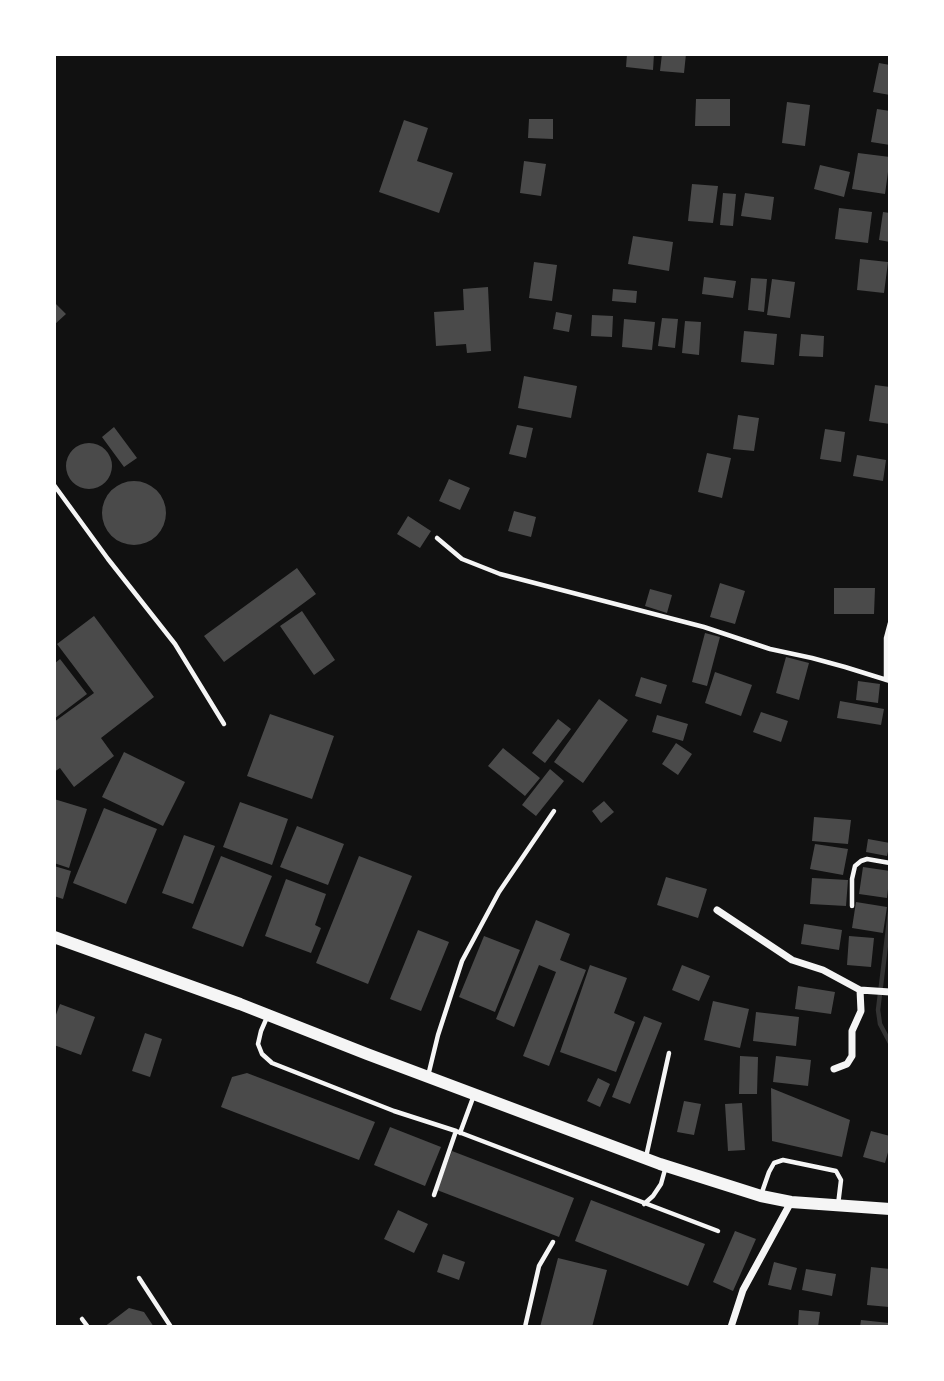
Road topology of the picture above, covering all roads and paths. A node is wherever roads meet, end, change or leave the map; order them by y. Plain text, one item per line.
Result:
1 (54, 485) edge
2 (437, 538) dead end
3 (890, 623) edge
4 (888, 681) edge
5 (224, 724) dead end
6 (554, 811) dead end
7 (890, 863) edge
8 (852, 906) dead end
9 (716, 911) dead end
10 (54, 937) edge
11 (860, 990) junction
12 (890, 992) edge
13 (269, 1015) junction
14 (669, 1053) dead end
15 (834, 1069) dead end
16 (428, 1076) junction
17 (475, 1094) junction
18 (458, 1132) junction
19 (645, 1158) junction
20 (666, 1165) junction
21 (434, 1195) dead end
22 (761, 1196) junction
23 (791, 1202) junction
24 (644, 1204) junction
25 (838, 1205) junction
26 (890, 1209) edge
27 (718, 1231) dead end
28 (553, 1242) dead end
29 (139, 1278) dead end
30 (82, 1319) dead end
31 (88, 1327) edge
32 (171, 1327) edge
33 (525, 1327) edge
34 (731, 1327) edge

1 - 5 lane
2 - 4 lane
3 - 4 lane
6 - 16 lane
7 - 8 lane
9 - 11 street
10 - 13 main road
11 - 12 street
11 - 15 street
13 - 16 main road
13 - 18 lane
14 - 19 lane
16 - 17 main road
17 - 18 lane
17 - 19 main road
18 - 21 lane
18 - 24 lane
19 - 20 main road
20 - 22 main road
20 - 24 lane
22 - 23 main road
22 - 25 lane
23 - 25 main road
23 - 34 street
24 - 27 lane
25 - 26 main road
28 - 33 lane
29 - 32 lane
30 - 31 lane

